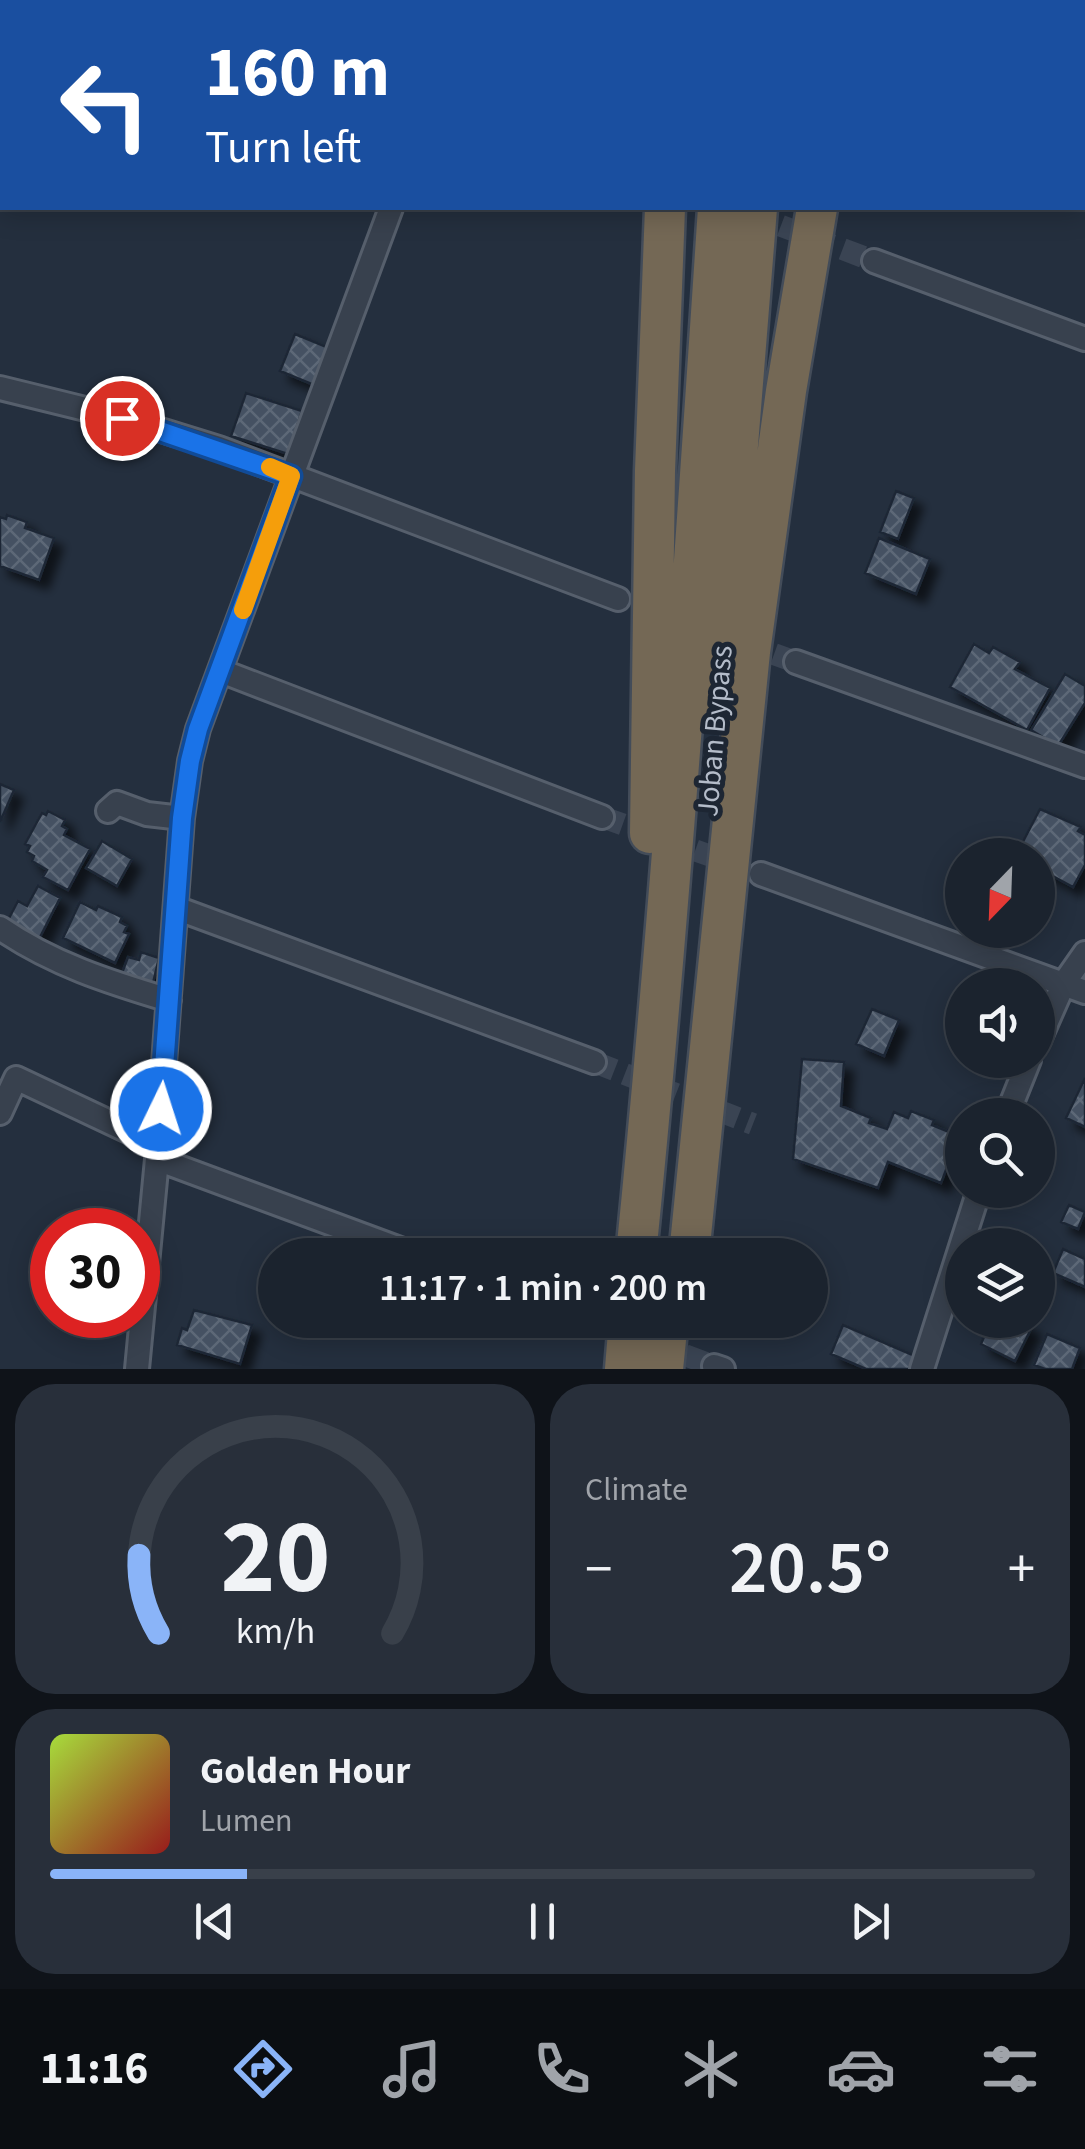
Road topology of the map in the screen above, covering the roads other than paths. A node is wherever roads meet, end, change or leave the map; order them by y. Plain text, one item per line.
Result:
1 (391, 210) edge
2 (665, 210) edge
3 (718, 210) edge
4 (757, 210) edge
5 (816, 210) edge
6 (874, 260) tunnel mouth
7 (1085, 339) edge
8 (0, 388) edge
9 (291, 476) junction
10 (618, 599) dead end
11 (796, 662) tunnel mouth
12 (221, 671) junction
13 (1085, 766) edge
14 (108, 811) dead end
15 (602, 817) tunnel mouth
16 (182, 818) junction
17 (761, 874) tunnel mouth
18 (176, 908) junction
19 (0, 928) edge
20 (1085, 953) edge
21 (1074, 987) edge
22 (170, 1000) junction
23 (1055, 1016) edge
24 (594, 1062) tunnel mouth
25 (0, 1113) edge
26 (650, 1122) junction
27 (157, 1152) junction
28 (973, 1208) edge
29 (373, 1238) edge
30 (638, 1238) edge
31 (673, 1238) edge
32 (691, 1238) edge
33 (627, 1338) edge
34 (137, 1369) edge
35 (624, 1369) edge
36 (922, 1369) edge

1 - 9 street
2 - 26 highway
3 - 26 highway, Joban Bypass
4 - 31 highway, Joban Bypass
5 - 32 highway
6 - 7 street
8 - 9 street
9 - 10 street
9 - 12 street
11 - 13 street
12 - 15 street
12 - 16 street
14 - 16 street
16 - 18 street
17 - 21 street
18 - 22 street
18 - 24 street
19 - 22 street
20 - 21 street
21 - 23 street
22 - 27 street
25 - 27 street
26 - 30 highway, Joban Bypass
27 - 29 street
27 - 34 street
28 - 36 street
33 - 35 highway

